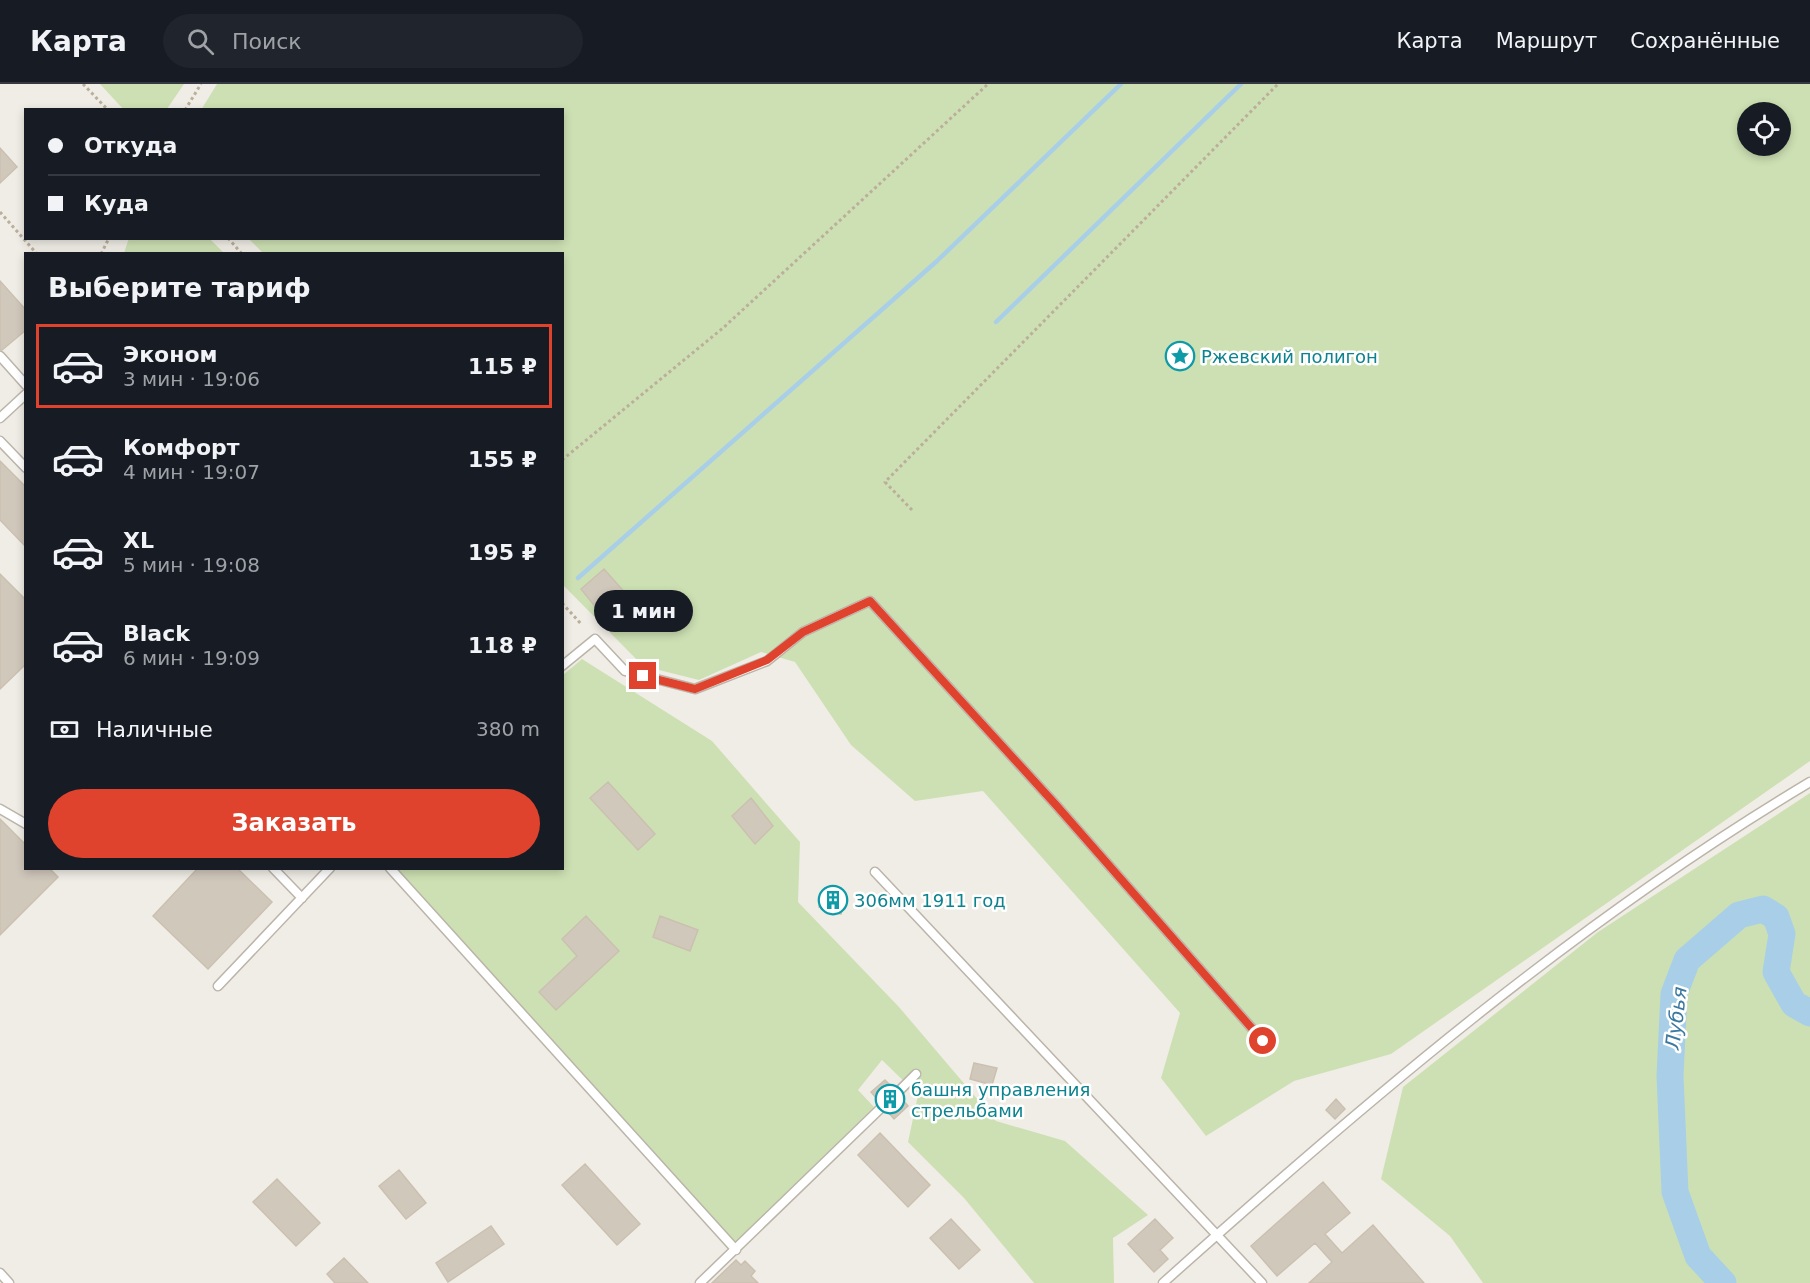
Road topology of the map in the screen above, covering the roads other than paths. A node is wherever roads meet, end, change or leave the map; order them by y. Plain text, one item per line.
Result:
1 (0, 356) edge
2 (24, 383) edge
3 (24, 396) edge
4 (0, 418) edge
5 (0, 441) edge
6 (24, 466) edge
7 (564, 664) edge
8 (1810, 782) edge
9 (0, 809) edge
10 (24, 823) edge
11 (275, 870) edge
12 (328, 870) edge
13 (392, 870) edge
14 (875, 872) dead end
15 (302, 898) junction
16 (218, 986) dead end
17 (1263, 1041) dead end
18 (916, 1074) dead end
19 (897, 1093) dead end
20 (883, 1106) dead end
21 (1217, 1234) junction
22 (736, 1250) junction
23 (0, 1273) edge
24 (9, 1283) edge
25 (700, 1283) edge
26 (1163, 1283) edge
27 (1262, 1283) edge

1 - 2 lane
3 - 4 lane
5 - 6 lane
7 - 17 lane
8 - 21 lane
9 - 10 lane
11 - 15 lane
12 - 15 lane
13 - 22 lane
14 - 21 lane
15 - 16 lane
18 - 19 lane
20 - 22 lane
21 - 26 lane
21 - 27 lane
22 - 25 lane
23 - 24 lane

